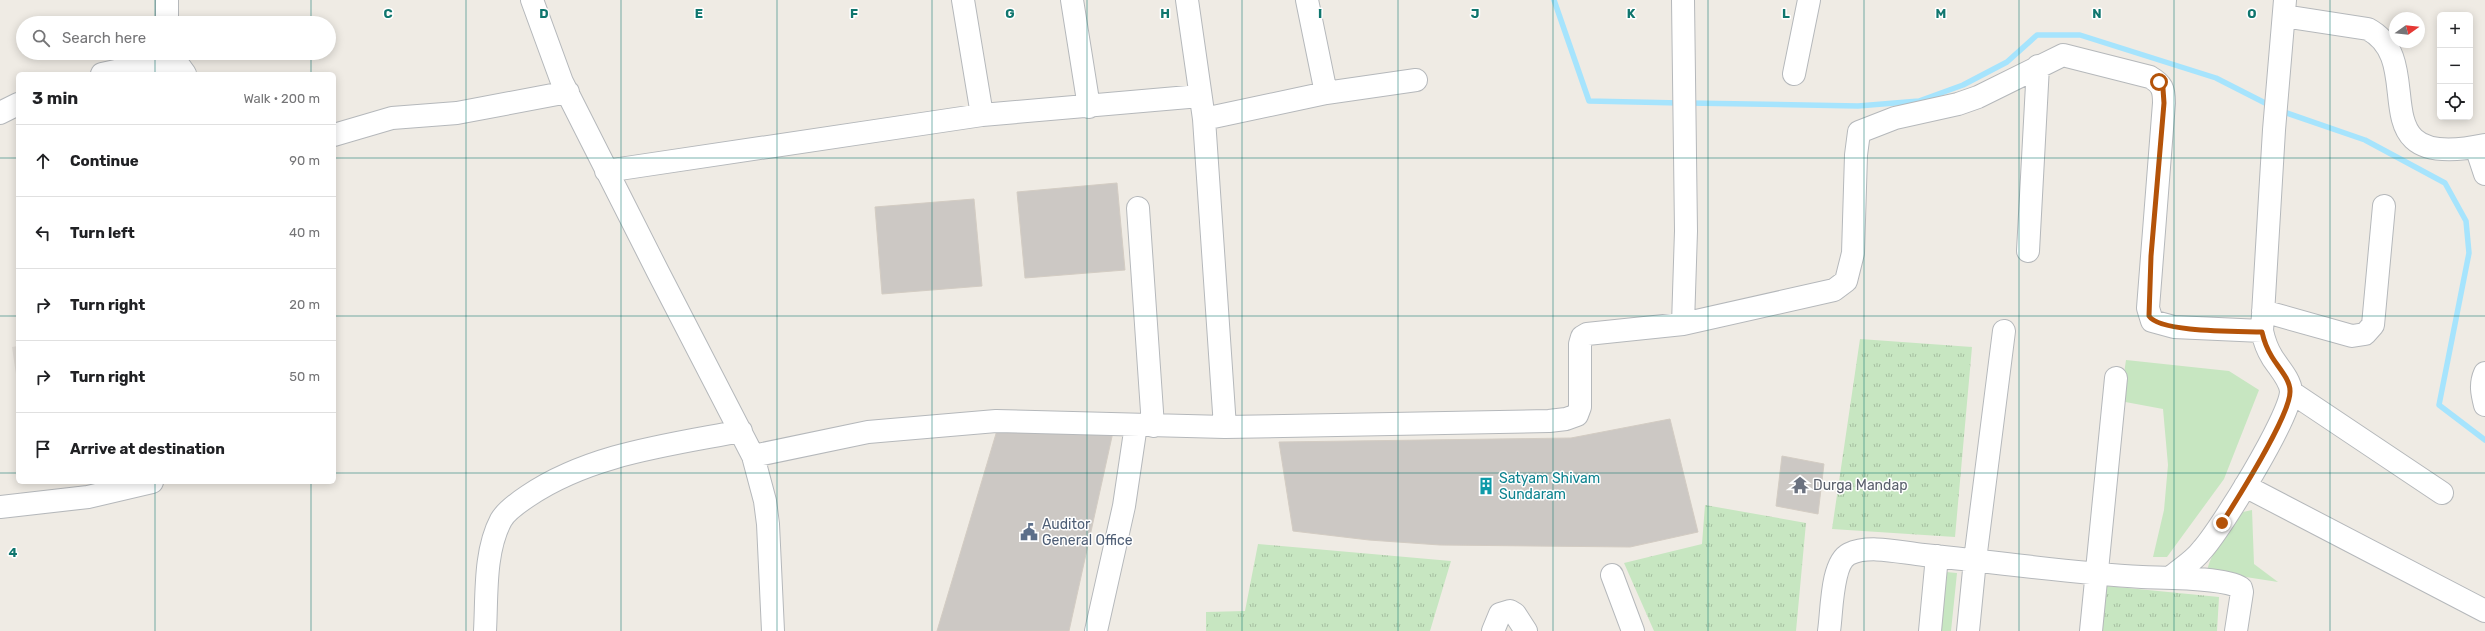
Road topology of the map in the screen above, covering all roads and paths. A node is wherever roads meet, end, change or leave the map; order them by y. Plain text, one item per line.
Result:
1 (167, 0) edge
2 (532, 0) edge
3 (963, 0) edge
4 (1072, 0) edge
5 (1187, 0) edge
6 (1307, 0) edge
7 (1683, 0) edge
8 (1809, 0) edge
9 (2285, 8) edge
10 (167, 16) edge
11 (153, 60) edge
12 (172, 60) edge
13 (2038, 66) junction
14 (109, 72) edge
15 (184, 72) edge
16 (1794, 74) dead end
17 (1416, 80) dead end
18 (568, 92) junction
19 (1326, 93) junction
20 (1200, 96) junction
21 (16, 105) edge
22 (1089, 107) junction
23 (0, 112) edge
24 (982, 115) junction
25 (1204, 119) junction
26 (336, 134) edge
27 (2481, 146) edge
28 (606, 171) junction
29 (2485, 174) edge
30 (2384, 206) dead end
31 (1138, 208) dead end
32 (2028, 251) dead end
33 (2262, 321) junction
34 (1683, 324) junction
35 (2004, 331) dead end
36 (2485, 373) edge
37 (2116, 378) dead end
38 (2290, 392) junction
39 (2485, 405) edge
40 (1145, 426) junction
41 (1225, 427) junction
42 (741, 431) junction
43 (753, 456) junction
44 (143, 484) edge
45 (2245, 486) junction
46 (2442, 493) dead end
47 (0, 507) edge
48 (1938, 556) junction
49 (1975, 560) junction
50 (1612, 575) dead end
51 (2097, 575) junction
52 (2170, 578) junction
53 (2485, 611) edge
54 (485, 631) edge
55 (773, 631) edge
56 (1096, 631) edge
57 (1493, 631) edge
58 (1526, 631) edge
59 (1633, 631) edge
60 (1829, 631) edge
61 (1930, 631) edge
62 (1968, 631) edge
63 (2091, 631) edge
64 (2236, 631) edge

1 - 10 street
2 - 18 street
3 - 24 street
4 - 22 street
5 - 20 street
6 - 19 street
7 - 34 street
8 - 16 street
9 - 27 street
9 - 33 street
11 - 14 street
12 - 15 street
13 - 32 street
13 - 33 street
13 - 34 street
17 - 19 street
18 - 26 street
18 - 28 street
19 - 25 street
20 - 22 street
20 - 25 street
21 - 23 street
22 - 24 street
24 - 28 street
25 - 41 street
27 - 29 street
28 - 42 street
30 - 33 street
31 - 40 street
33 - 38 street
34 - 41 street
35 - 49 street
36 - 39 street
37 - 51 street
38 - 45 street
38 - 46 street
40 - 41 street
40 - 43 street
40 - 56 street
42 - 43 street
42 - 54 street
43 - 55 street
44 - 47 street
45 - 52 street
45 - 53 street
48 - 49 street
48 - 60 street
48 - 61 street
49 - 51 street
49 - 62 street
50 - 59 street
51 - 52 street
51 - 63 street
52 - 64 street
57 - 58 street

